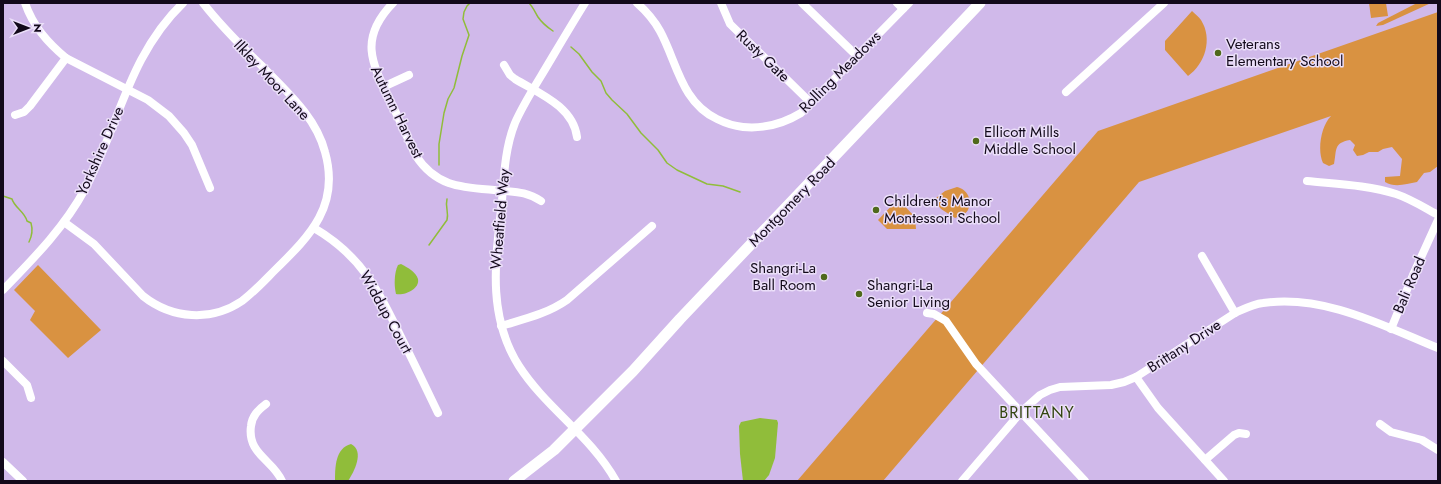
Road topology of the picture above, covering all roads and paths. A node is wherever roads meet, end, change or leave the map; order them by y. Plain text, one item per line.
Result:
1 (25, 3) edge
2 (183, 3) edge
3 (203, 3) edge
4 (393, 3) edge
5 (585, 3) edge
6 (636, 3) edge
7 (721, 3) edge
8 (802, 3) edge
9 (980, 3) edge
10 (1164, 3) edge
11 (903, 5) edge
12 (857, 56) junction
13 (66, 58) junction
14 (504, 65) dead end
15 (409, 75) dead end
16 (383, 87) junction
17 (126, 89) junction
18 (533, 90) junction
19 (1066, 92) dead end
20 (811, 104) junction
21 (15, 115) dead end
22 (577, 137) dead end
23 (1307, 181) dead end
24 (210, 188) dead end
25 (502, 190) junction
26 (541, 201) dead end
27 (1438, 215) edge
28 (1438, 220) edge
29 (64, 222) junction
30 (652, 226) dead end
31 (314, 228) junction
32 (1202, 256) dead end
33 (3, 290) edge
34 (927, 313) dead end
35 (1235, 313) junction
36 (501, 326) junction
37 (1390, 329) junction
38 (1438, 348) edge
39 (3, 361) edge
40 (1136, 377) junction
41 (31, 398) dead end
42 (266, 404) dead end
43 (1021, 412) junction
44 (438, 413) dead end
45 (1380, 424) dead end
46 (575, 429) junction
47 (1246, 434) dead end
48 (1438, 450) edge
49 (1205, 460) junction
50 (3, 462) edge
51 (23, 481) edge
52 (282, 481) edge
53 (514, 481) edge
54 (616, 481) edge
55 (962, 481) edge
56 (1085, 481) edge
57 (1224, 481) edge

1 - 13 street
2 - 17 street, Yorkshire Drive
3 - 31 street, Ilkley Moor Lane
4 - 16 street, Autumn Harvest
5 - 18 street, Wheatfield Way
6 - 20 street, Rolling Meadows
7 - 20 street, Rusty Gate
8 - 12 street
9 - 46 main road, Montgomery Road
10 - 19 street
11 - 12 street, Rolling Meadows
12 - 20 street, Rolling Meadows
13 - 17 street
13 - 21 street
14 - 18 street
15 - 16 street
16 - 25 street, Autumn Harvest
17 - 24 street
17 - 29 street, Yorkshire Drive
18 - 22 street
18 - 25 street, Wheatfield Way
23 - 27 street
25 - 26 street, Autumn Harvest
25 - 36 street, Wheatfield Way
28 - 37 street, Bali Road
29 - 31 street, Ilkley Moor Lane
29 - 33 street, Yorkshire Drive
30 - 36 street
31 - 44 street, Widdup Court
32 - 35 street
34 - 43 street
35 - 37 street, Brittany Drive
35 - 40 street, Brittany Drive
36 - 46 street, Wheatfield Way
37 - 38 street, Brittany Drive
39 - 41 street
40 - 43 street, Brittany Drive
40 - 49 street
42 - 52 street
43 - 55 street, Brittany Drive
43 - 56 street
45 - 48 street
46 - 53 main road, Montgomery Road
46 - 54 street, Wheatfield Way
47 - 49 street
49 - 57 street
50 - 51 street

